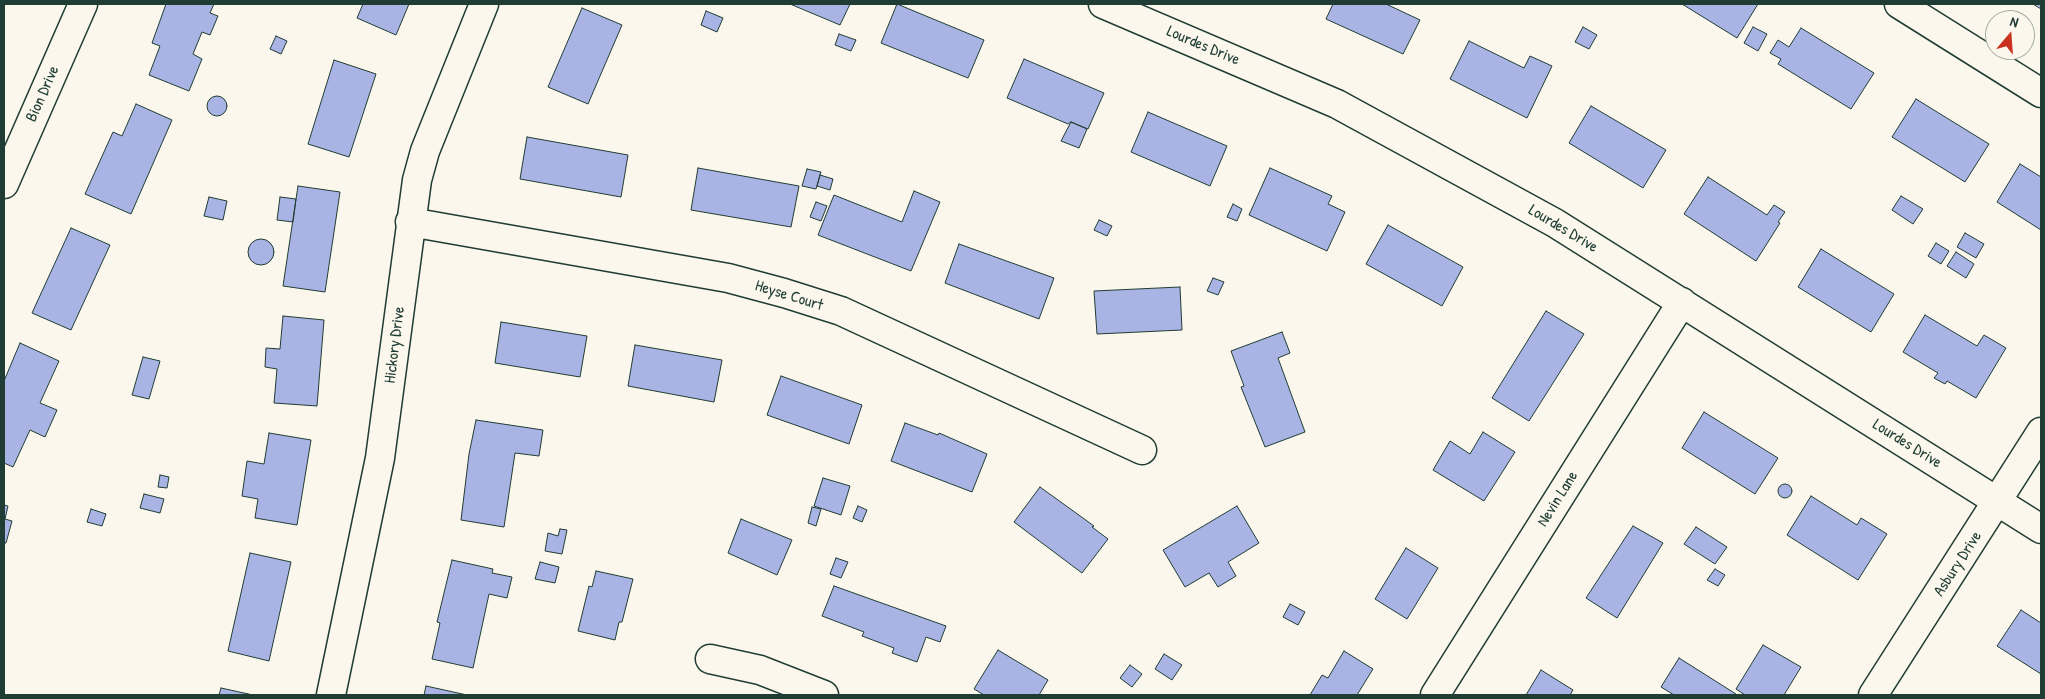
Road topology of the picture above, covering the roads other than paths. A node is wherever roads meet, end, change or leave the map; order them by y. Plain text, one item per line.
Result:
1 (83, 4) edge
2 (484, 4) edge
3 (1103, 4) edge
4 (1899, 4) edge
5 (2041, 93) edge
6 (4, 184) edge
7 (410, 222) junction
8 (1682, 302) junction
9 (2041, 432) edge
10 (1142, 450) dead end
11 (1998, 502) junction
12 (2041, 529) edge
13 (710, 659) dead end
14 (331, 695) edge
15 (824, 695) edge
16 (1435, 695) edge
17 (1873, 695) edge

1 - 6 street, Bion Drive
2 - 7 street, Hickory Drive
3 - 8 street, Lourdes Drive
4 - 5 street
7 - 10 street, Heyse Court
7 - 14 street, Hickory Drive
8 - 11 street, Lourdes Drive
8 - 16 street, Nevin Lane
9 - 11 street, Asbury Drive
11 - 12 street, Lourdes Drive
11 - 17 street, Asbury Drive
13 - 15 street

